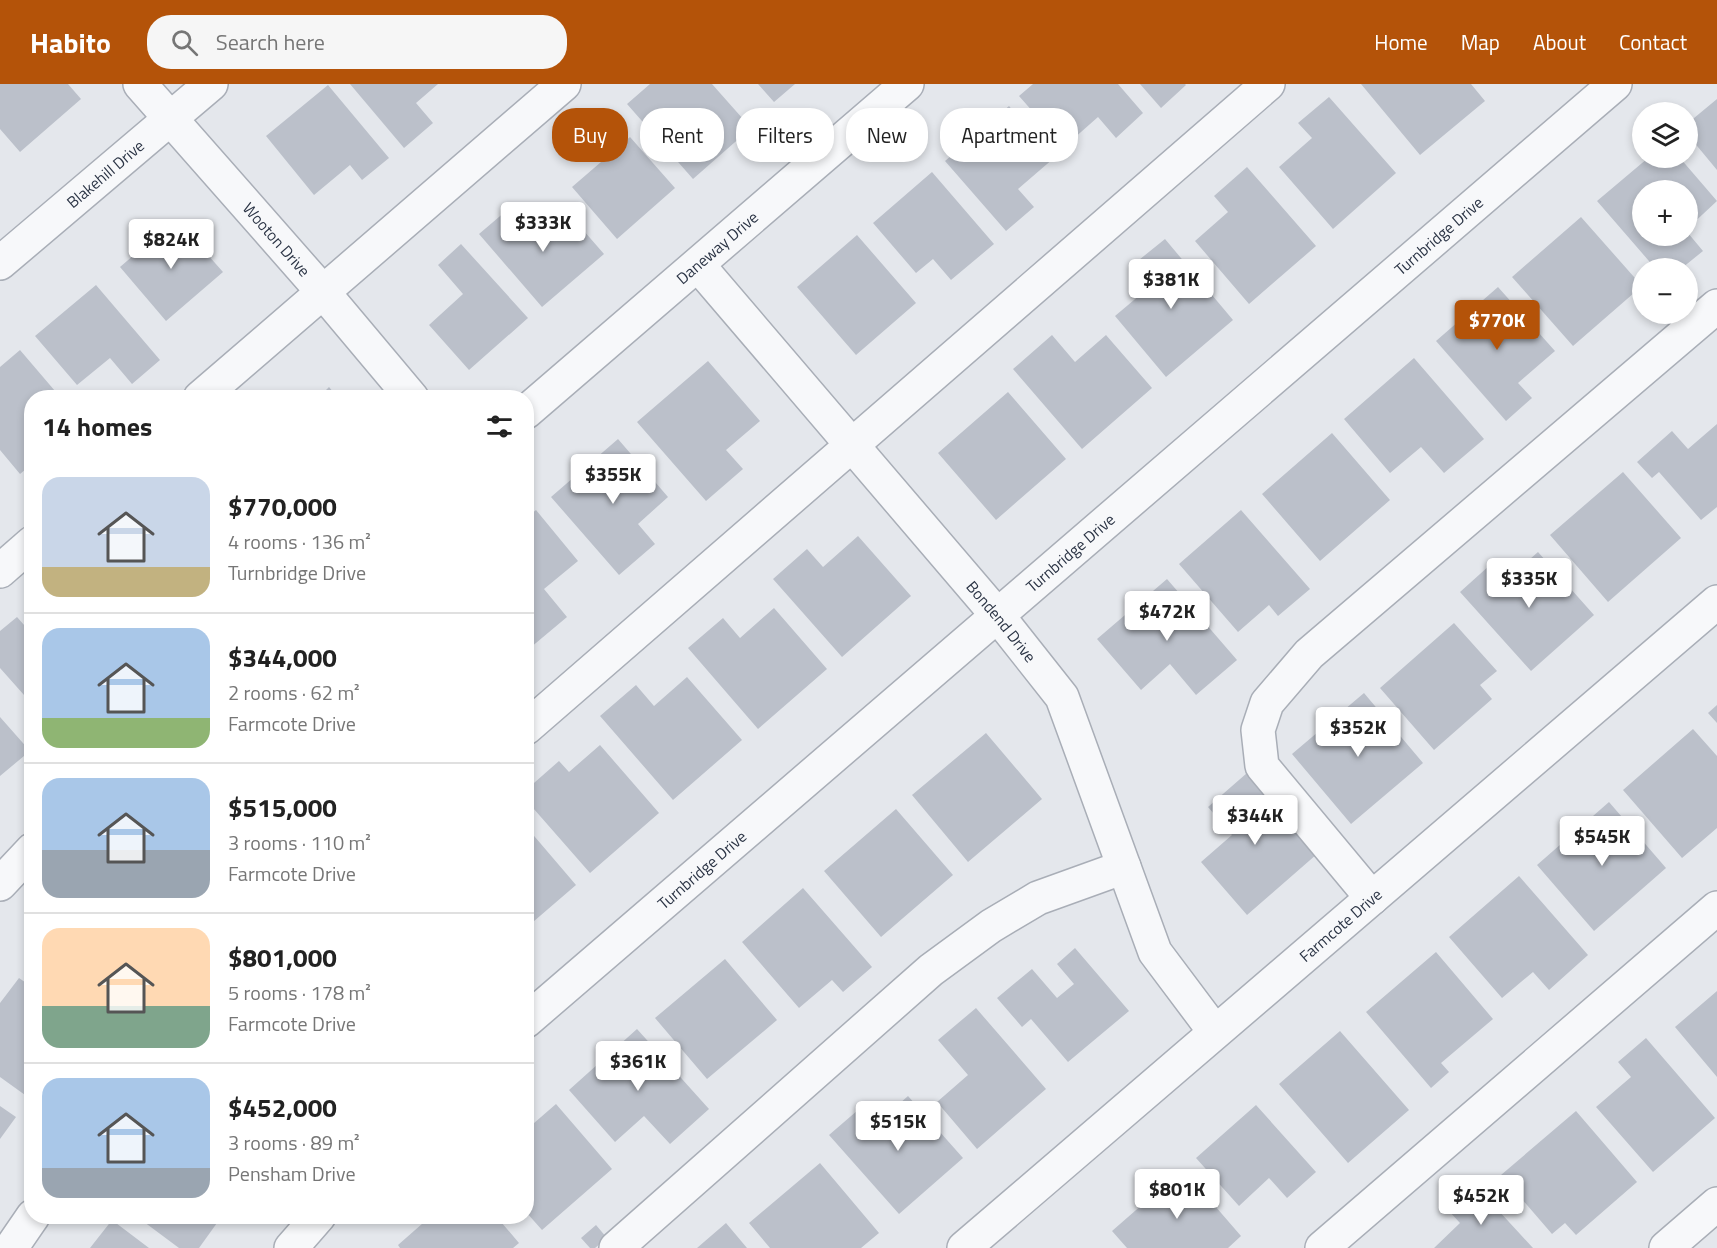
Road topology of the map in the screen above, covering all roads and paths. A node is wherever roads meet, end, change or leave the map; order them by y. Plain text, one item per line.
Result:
1 (140, 84) edge
2 (211, 84) edge
3 (564, 84) edge
4 (907, 84) edge
5 (1268, 84) edge
6 (1615, 84) edge
7 (170, 119) junction
8 (0, 263) edge
9 (698, 265) junction
10 (323, 292) junction
11 (1717, 306) edge
12 (209, 390) edge
13 (405, 390) edge
14 (534, 405) edge
15 (850, 445) junction
16 (24, 550) edge
17 (0, 571) edge
18 (1717, 602) edge
19 (998, 616) junction
20 (534, 721) edge
21 (24, 858) edge
22 (1124, 867) junction
23 (0, 884) edge
24 (1372, 898) junction
25 (1717, 908) edge
26 (534, 1014) edge
27 (1215, 1032) junction
28 (1717, 1204) edge
29 (28, 1224) edge
30 (313, 1224) edge
31 (11, 1248) edge
32 (291, 1248) edge
33 (616, 1248) edge
34 (964, 1248) edge
35 (1322, 1248) edge
36 (1666, 1248) edge

1 - 7 street, Wooton Drive
2 - 7 street, Blakehill Drive
3 - 10 street
4 - 9 street, Daneway Drive
5 - 15 street
6 - 19 street, Turnbridge Drive
7 - 8 street, Blakehill Drive
7 - 10 street, Wooton Drive
9 - 14 street, Daneway Drive
9 - 15 street, Bondend Drive
10 - 12 street
10 - 13 street, Wooton Drive
11 - 24 street
15 - 19 street, Bondend Drive
15 - 20 street
16 - 17 street
18 - 24 street, Farmcote Drive
19 - 22 street, Bondend Drive
19 - 26 street, Turnbridge Drive
21 - 23 street
22 - 27 street, Bondend Drive
22 - 33 street
24 - 27 street, Farmcote Drive
25 - 35 street
27 - 34 street, Farmcote Drive
28 - 36 street
29 - 31 street
30 - 32 street

